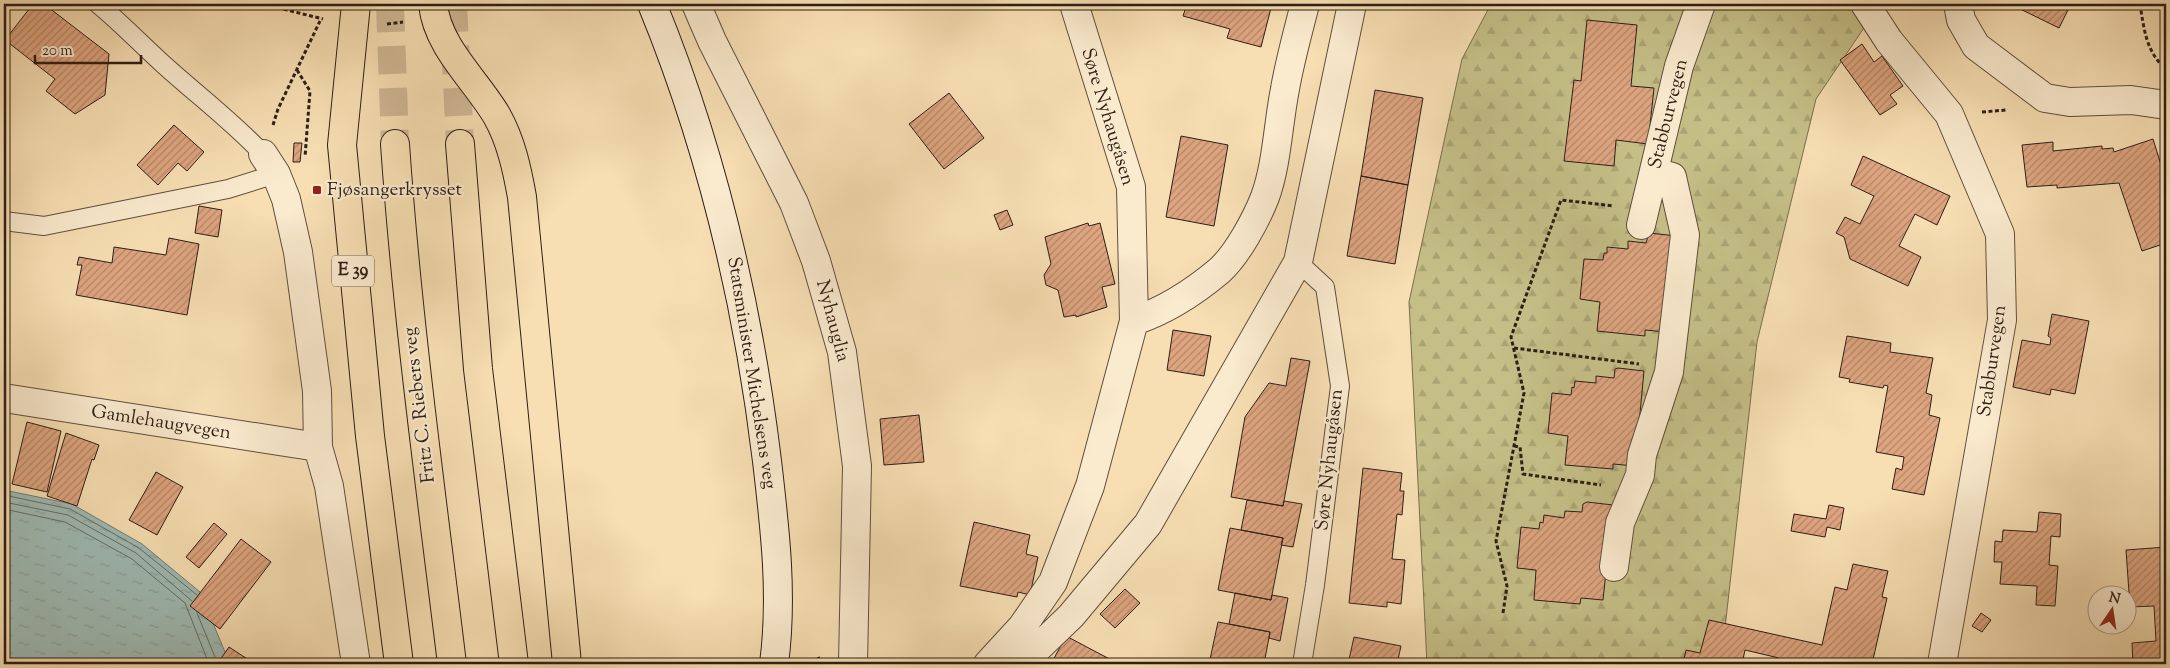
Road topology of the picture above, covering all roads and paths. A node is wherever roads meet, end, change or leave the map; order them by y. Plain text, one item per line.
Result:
1 (98, 4) edge
2 (356, 4) edge
3 (433, 4) edge
4 (652, 4) edge
5 (696, 4) edge
6 (1074, 4) edge
7 (1305, 4) edge
8 (1352, 4) edge
9 (1701, 4) edge
10 (1865, 4) edge
11 (1958, 4) edge
12 (2140, 4) edge
13 (322, 19) dead end
14 (2166, 69) edge
15 (296, 70) junction
16 (2045, 98) junction
17 (2166, 105) edge
18 (1949, 114) junction
19 (395, 144) tunnel mouth
20 (460, 144) tunnel mouth
21 (304, 162) dead end
22 (270, 164) junction
23 (1654, 172) junction
24 (1616, 206) dead end
25 (4, 221) edge
26 (1641, 225) dead end
27 (1298, 262) junction
28 (1134, 321) junction
29 (1514, 348) junction
30 (1669, 368) junction
31 (4, 398) edge
32 (1514, 446) junction
33 (318, 447) junction
34 (1606, 486) dead end
35 (1614, 567) dead end
36 (1503, 613) dead end
37 (356, 664) edge
38 (399, 664) edge
39 (452, 664) edge
40 (514, 664) edge
41 (567, 664) edge
42 (774, 664) edge
43 (853, 664) edge
44 (988, 664) edge
45 (1021, 664) edge
46 (1302, 664) edge
47 (1942, 664) edge

1 - 22 lane
2 - 38 highway, E 39
3 - 41 highway
4 - 42 street, Statsminister Michelsens veg
5 - 43 street, Nyhauglia
6 - 28 street, Søre Nyhaugåsen
7 - 28 street
8 - 27 street
9 - 23 street, Stabburvegen
10 - 18 street, Stabburvegen
11 - 16 street
12 - 14 path
13 - 15 path
15 - 21 path
15 - 22 path
16 - 17 street
16 - 18 path
18 - 47 street, Stabburvegen
19 - 39 highway, Fritz C. Riebers veg
20 - 40 highway
22 - 25 lane
22 - 33 street
23 - 26 street, Stabburvegen
23 - 30 street
24 - 29 path
27 - 45 street
27 - 46 lane, Søre Nyhaugåsen
28 - 44 street, Søre Nyhaugåsen
29 - 30 path
29 - 32 path
30 - 35 street
31 - 33 street, Gamlehaugvegen
32 - 34 path
32 - 36 path
33 - 37 street

